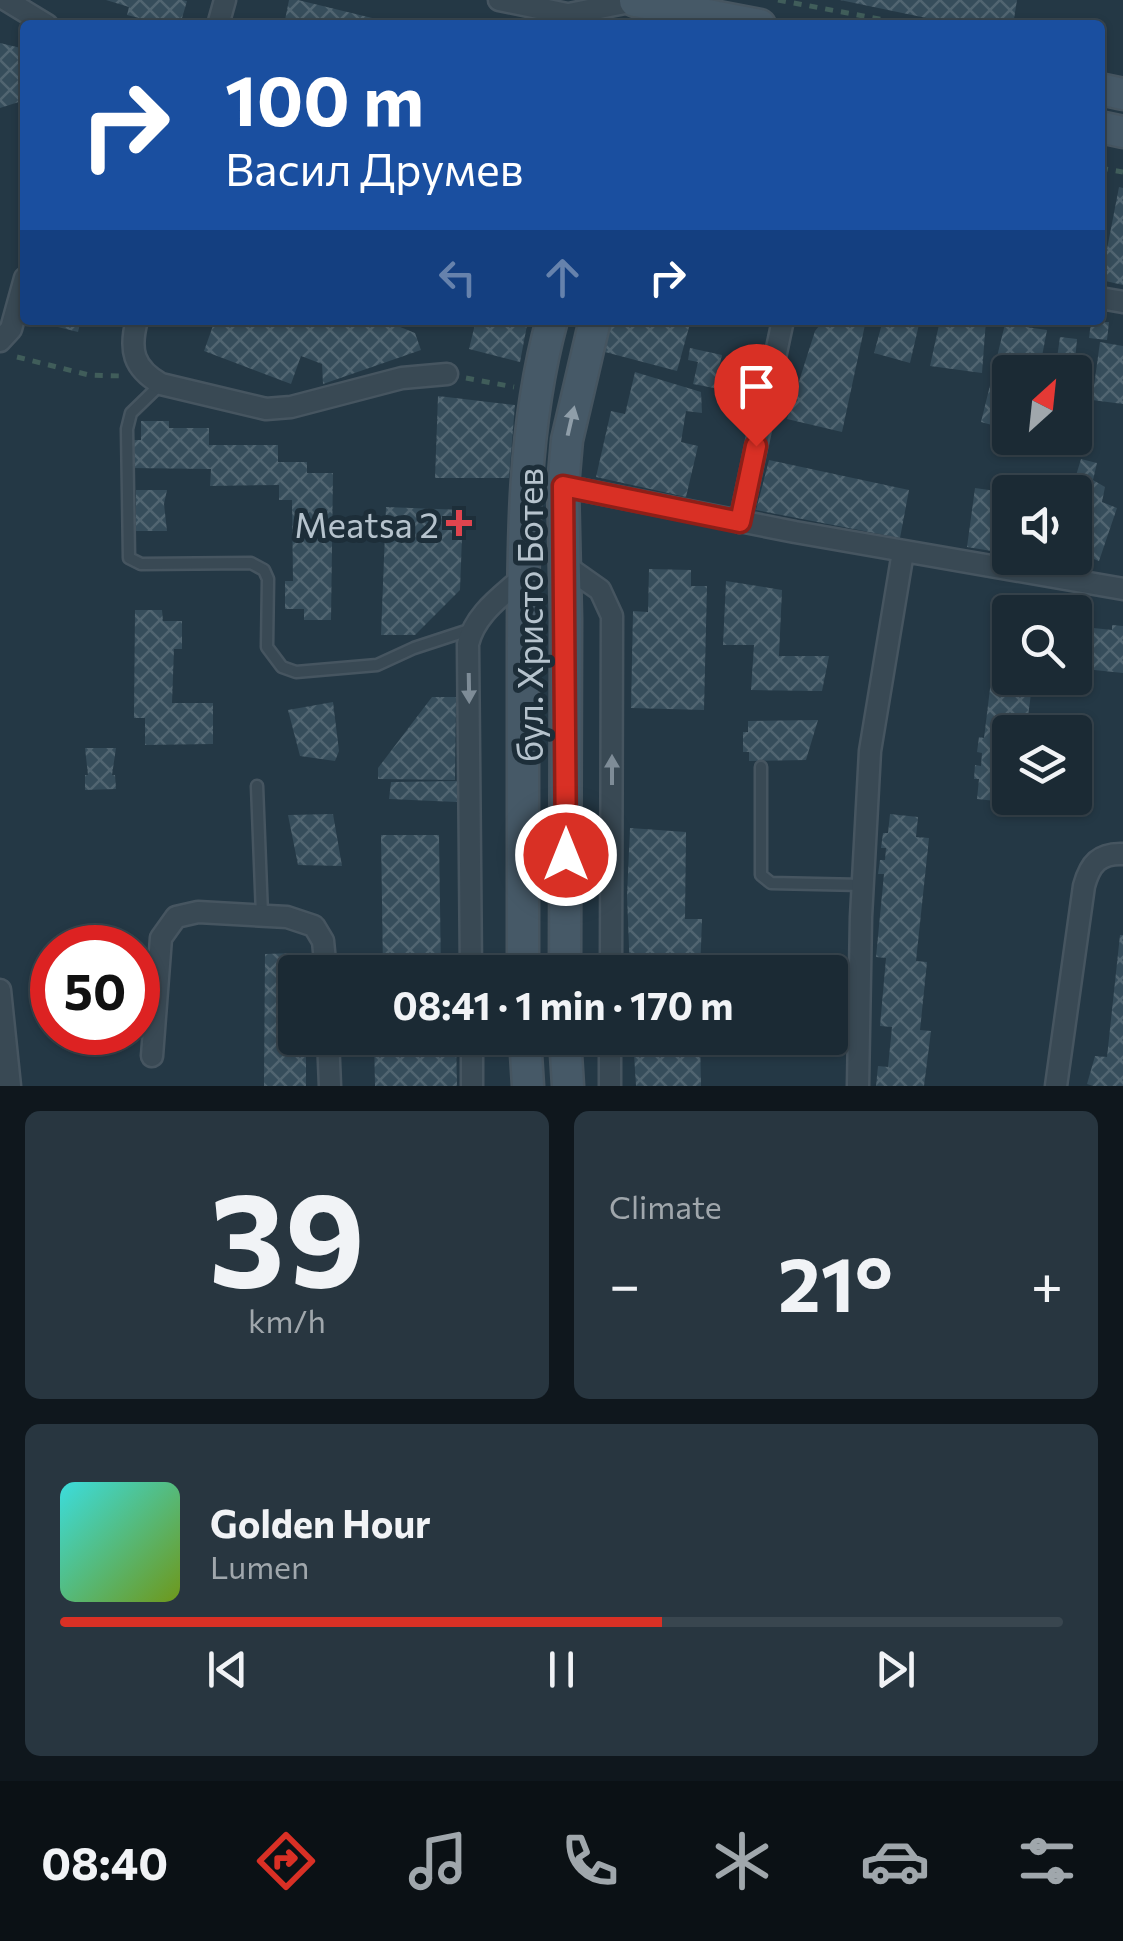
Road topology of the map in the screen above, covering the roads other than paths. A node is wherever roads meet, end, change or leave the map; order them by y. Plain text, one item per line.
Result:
1 (6, 0) edge
2 (500, 0) edge
3 (635, 0) edge
4 (681, 12) edge
5 (567, 14) junction
6 (39, 20) edge
7 (582, 20) edge
8 (730, 20) edge
9 (20, 296) edge
10 (136, 325) edge
11 (551, 325) edge
12 (594, 325) edge
13 (782, 325) edge
14 (0, 341) edge
15 (447, 374) road end
16 (154, 380) junction
17 (563, 486) junction
18 (740, 522) junction
19 (904, 552) junction
20 (566, 566) junction
21 (524, 578) junction
22 (1123, 589) edge
23 (472, 629) junction
24 (761, 767) dead end
25 (256, 786) dead end
26 (1123, 854) edge
27 (863, 886) junction
28 (262, 916) junction
29 (324, 955) edge
30 (471, 955) edge
31 (523, 955) edge
32 (566, 955) edge
33 (611, 955) edge
34 (0, 990) edge
35 (329, 1055) edge
36 (472, 1055) edge
37 (526, 1055) edge
38 (566, 1055) edge
39 (610, 1055) edge
40 (152, 1056) dead end
41 (10, 1086) edge
42 (330, 1086) edge
43 (472, 1086) edge
44 (528, 1086) edge
45 (568, 1086) edge
46 (610, 1086) edge
47 (858, 1086) edge
48 (1056, 1086) edge

1 - 6 street
2 - 5 street
3 - 4 main road
3 - 5 street
4 - 8 main road
5 - 7 street
9 - 14 street
10 - 16 street
11 - 21 main road, бул. Христо Ботев
17 -> 12 main road, бул. Христо Ботев
13 - 18 street
15 - 16 street
16 - 23 lane
17 - 18 street
17 - 20 main road, бул. Христо Ботев
18 - 19 street
19 - 22 street
19 - 27 street
20 - 32 main road, бул. Христо Ботев
33 -> 20 street
21 - 23 street
21 - 31 main road, бул. Христо Ботев
23 -> 30 street
24 - 27 lane
25 - 28 lane
26 - 48 street
27 - 47 street
28 - 29 street
28 - 40 street
34 - 41 street
35 - 42 street
36 - 43 street
37 - 44 main road
38 - 45 main road
39 - 46 street

